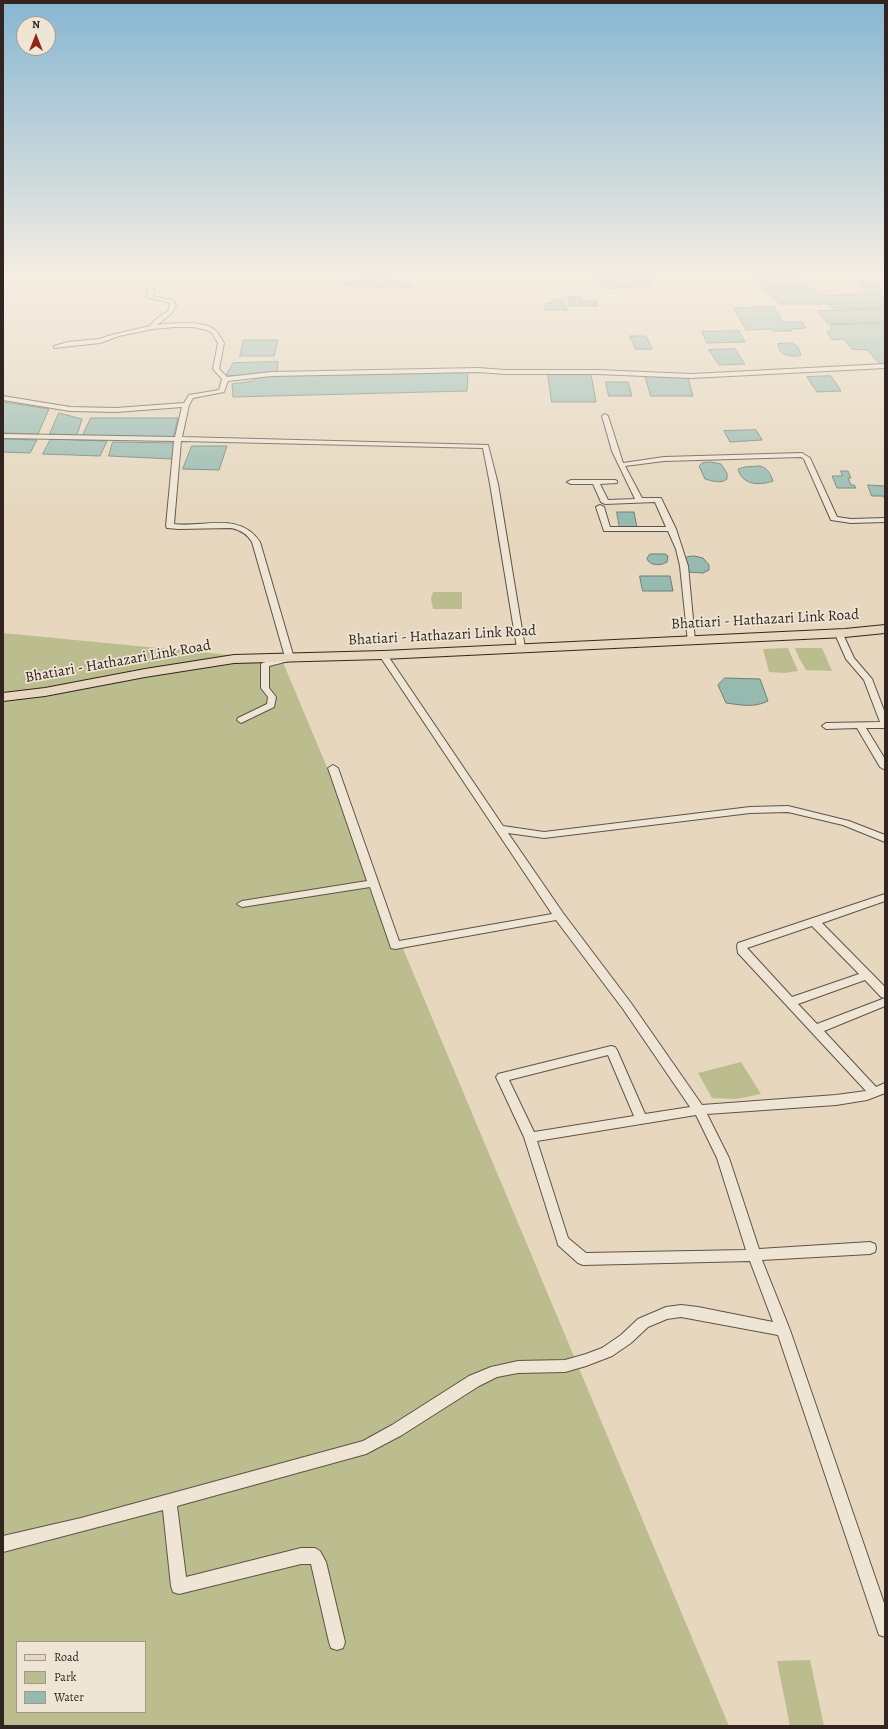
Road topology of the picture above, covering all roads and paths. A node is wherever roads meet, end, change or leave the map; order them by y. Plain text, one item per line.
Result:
1 (219, 356) edge
2 (885, 366) edge
3 (225, 379) junction
4 (3, 398) edge
5 (186, 405) junction
6 (605, 416) dead end
7 (3, 436) edge
8 (178, 439) junction
9 (621, 465) junction
10 (571, 482) dead end
11 (596, 482) junction
12 (615, 482) dead end
13 (640, 501) junction
14 (600, 507) dead end
15 (885, 520) edge
16 (672, 529) junction
17 (885, 629) edge
18 (839, 634) junction
19 (691, 640) junction
20 (521, 648) junction
21 (383, 655) junction
22 (290, 658) junction
23 (3, 697) edge
24 (242, 720) dead end
25 (826, 726) dead end
26 (860, 726) junction
27 (885, 767) edge
28 (333, 768) dead end
29 (499, 828) junction
30 (885, 839) edge
31 (374, 883) junction
32 (885, 897) edge
33 (242, 904) dead end
34 (559, 916) junction
35 (814, 921) junction
36 (866, 975) junction
37 (885, 994) edge
38 (791, 1002) junction
39 (885, 1002) edge
40 (816, 1029) junction
41 (880, 1090) edge
42 (699, 1110) junction
43 (641, 1119) junction
44 (530, 1137) junction
45 (870, 1248) dead end
46 (754, 1255) junction
47 (783, 1330) junction
48 (169, 1501) junction
49 (3, 1544) edge
50 (885, 1629) edge
51 (337, 1642) dead end

1 - 3 street
2 - 3 street
3 - 5 street
4 - 5 street
5 - 8 street
6 - 9 street
7 - 8 street
8 - 20 street
8 - 22 street
9 - 13 street
9 - 15 street
10 - 11 street
11 - 12 street
11 - 13 street
13 - 16 street
14 - 16 street
16 - 19 street
17 - 18 main road, Bhatiari - Hathazari Link Road
18 - 19 main road, Bhatiari - Hathazari Link Road
18 - 26 street
19 - 20 main road, Bhatiari - Hathazari Link Road
20 - 21 main road, Bhatiari - Hathazari Link Road
21 - 22 main road, Bhatiari - Hathazari Link Road
21 - 29 street
22 - 23 main road, Bhatiari - Hathazari Link Road
22 - 24 street
25 - 26 street
26 - 27 street
28 - 31 street
29 - 30 street
29 - 34 street
31 - 33 street
31 - 34 street
32 - 35 street
34 - 42 street
35 - 36 street
35 - 38 street
36 - 37 street
36 - 38 street
38 - 40 street
39 - 40 street
40 - 41 street
41 - 42 street
42 - 43 street
42 - 46 street
43 - 44 street
43 - 44 street
44 - 46 street
45 - 46 street
46 - 47 street
47 - 48 street
47 - 50 street
48 - 49 street
48 - 51 street

